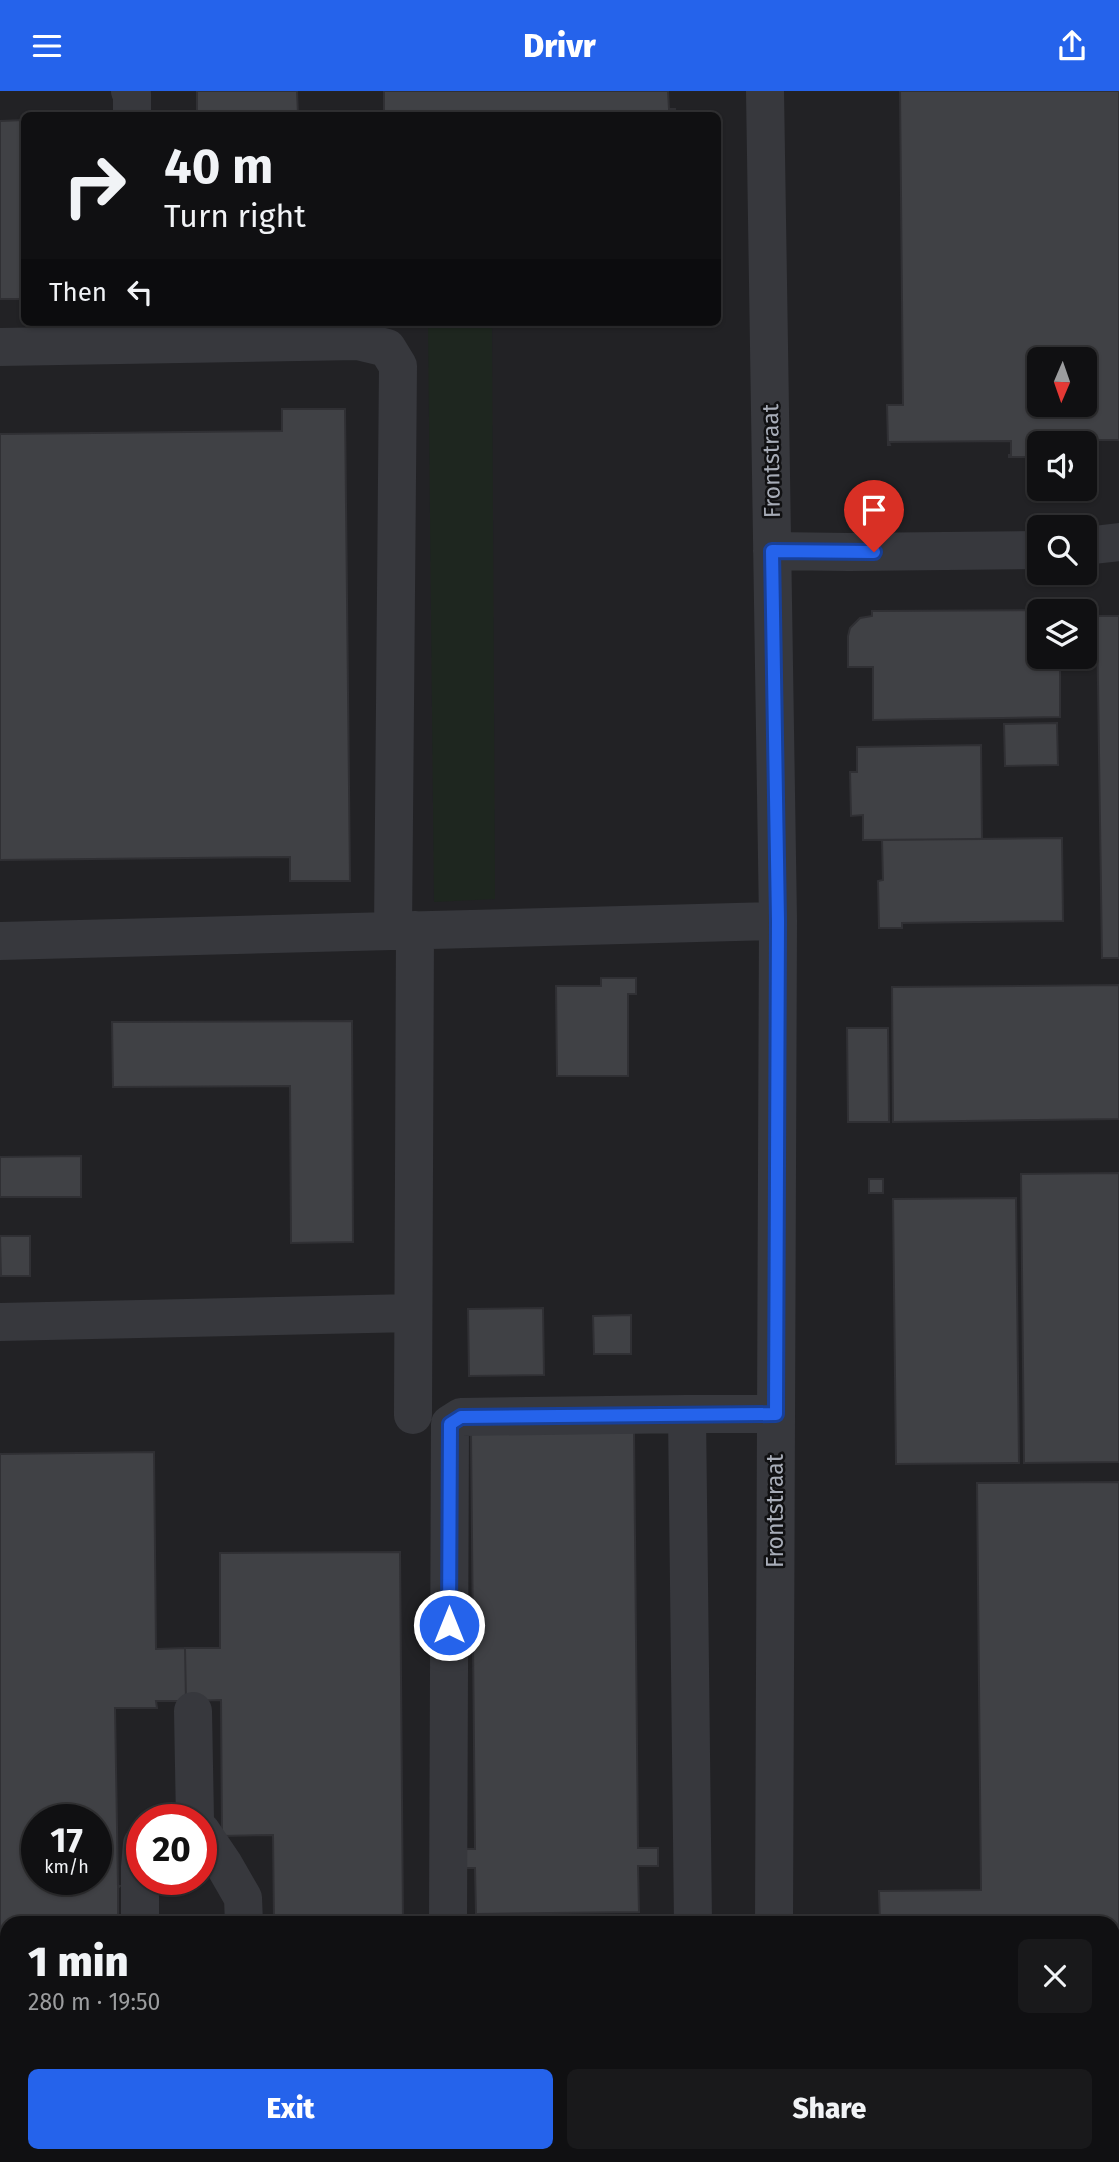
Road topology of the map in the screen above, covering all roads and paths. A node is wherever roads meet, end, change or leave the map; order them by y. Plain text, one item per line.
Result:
1 (130, 91) edge
2 (765, 91) edge
3 (132, 112) edge
4 (134, 333) edge
5 (0, 347) edge
6 (1119, 542) edge
7 (1097, 544) edge
8 (1027, 550) edge
9 (772, 551) junction
10 (778, 921) junction
11 (404, 931) junction
12 (0, 941) edge
13 (413, 1313) junction
14 (0, 1322) edge
15 (687, 1414) junction
16 (776, 1414) junction
17 (412, 1415) dead end
18 (193, 1711) dead end
19 (195, 1804) edge
20 (217, 1855) edge
21 (140, 1895) edge
22 (141, 1916) edge
23 (244, 1916) edge
24 (448, 1916) edge
25 (692, 1916) edge
26 (774, 1916) edge

1 - 3 street
2 - 9 street, Frontstraat
4 - 5 street
4 - 11 street
6 - 7 street
8 - 9 street
9 - 10 street, Frontstraat
10 - 11 street
10 - 16 street, Frontstraat
11 - 12 street
11 - 13 street
13 - 14 street
13 - 17 street
15 - 16 street
15 - 24 street
15 - 25 street
16 - 26 street, Frontstraat
18 - 19 street
20 - 23 street
21 - 22 street

